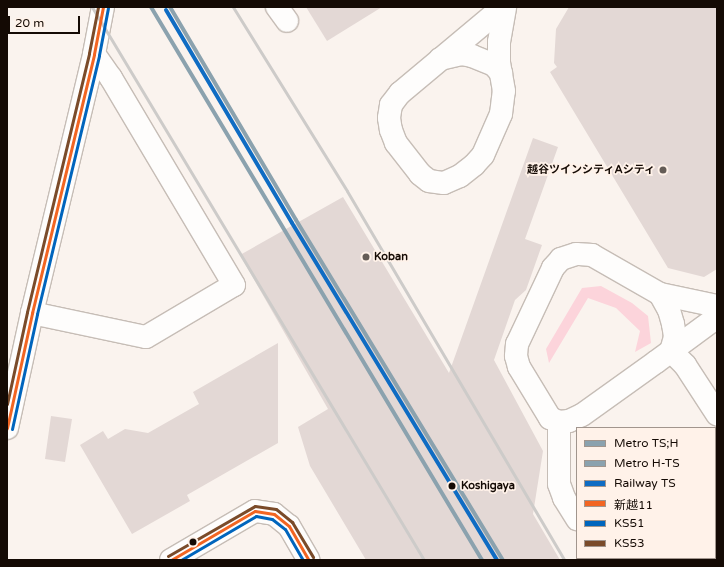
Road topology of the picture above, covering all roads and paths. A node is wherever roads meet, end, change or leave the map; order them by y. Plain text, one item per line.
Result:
1 (103, 7) edge
2 (504, 7) edge
3 (94, 54) junction
4 (440, 59) junction
5 (501, 73) junction
6 (660, 294) junction
7 (717, 306) edge
8 (32, 313) junction
9 (717, 315) edge
10 (671, 351) junction
11 (717, 414) edge
12 (559, 422) junction
13 (7, 428) edge
14 (576, 517) edge
15 (171, 560) edge
16 (309, 560) edge

1 - 3 street
2 - 4 street
2 - 5 street
3 - 8 street
3 - 8 street
4 - 5 street
4 - 5 street
6 - 7 street
6 - 10 street
6 - 12 street
8 - 13 street
9 - 10 street
10 - 11 street
10 - 12 street
12 - 14 street
15 - 16 street

